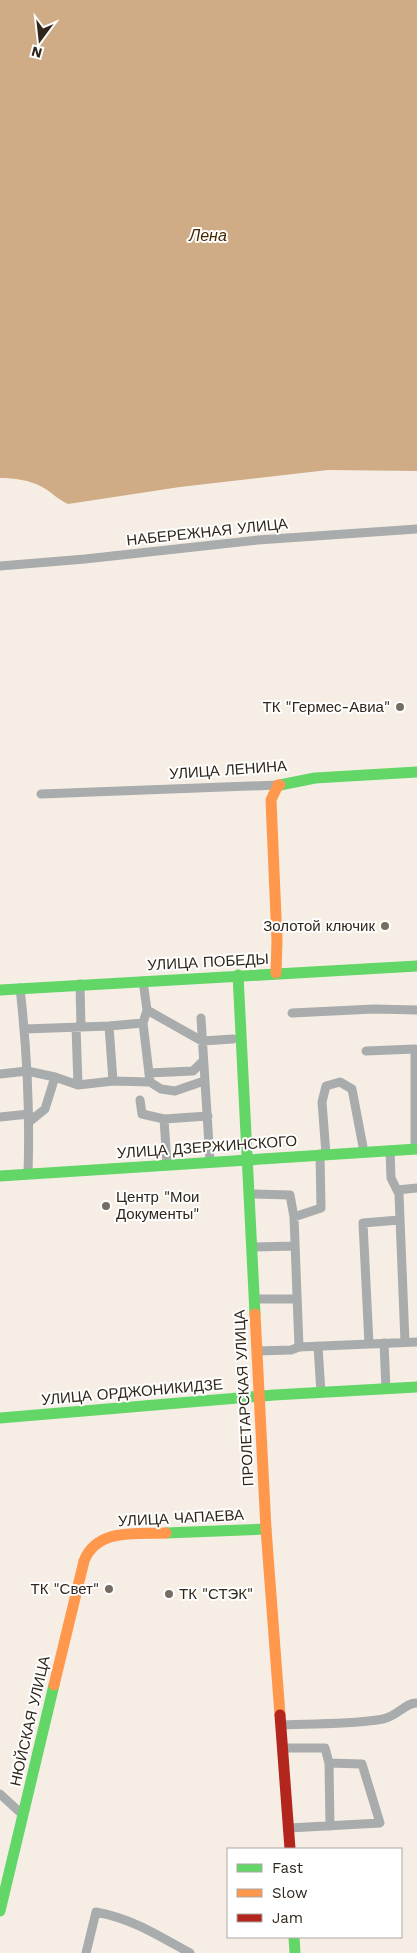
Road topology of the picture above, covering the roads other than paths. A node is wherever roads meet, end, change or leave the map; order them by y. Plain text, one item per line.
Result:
1 (417, 529) edge
2 (0, 566) edge
3 (417, 772) edge
4 (278, 785) junction
5 (41, 794) dead end
6 (417, 966) edge
7 (276, 973) junction
8 (238, 975) junction
9 (143, 981) junction
10 (80, 984) junction
11 (20, 988) junction
12 (0, 990) edge
13 (147, 1010) junction
14 (417, 1010) edge
15 (292, 1013) dead end
16 (201, 1018) dead end
17 (143, 1023) junction
18 (109, 1026) junction
19 (79, 1027) junction
20 (25, 1029) junction
21 (233, 1039) dead end
22 (202, 1041) junction
23 (366, 1051) dead end
24 (203, 1061) junction
25 (27, 1071) junction
26 (0, 1074) edge
27 (55, 1077) junction
28 (150, 1077) junction
29 (113, 1081) junction
30 (204, 1081) junction
31 (78, 1086) junction
32 (140, 1100) dead end
33 (208, 1116) junction
34 (0, 1117) edge
35 (29, 1118) junction
36 (164, 1119) junction
37 (416, 1149) edge
38 (390, 1150) junction
39 (364, 1152) junction
40 (323, 1154) junction
41 (247, 1159) junction
42 (210, 1161) junction
43 (167, 1164) junction
44 (28, 1174) junction
45 (0, 1176) edge
46 (417, 1188) edge
47 (397, 1190) junction
48 (249, 1194) junction
49 (294, 1217) junction
50 (400, 1220) junction
51 (295, 1246) junction
52 (252, 1247) junction
53 (297, 1298) junction
54 (254, 1299) junction
55 (404, 1342) junction
56 (417, 1342) edge
57 (384, 1343) junction
58 (369, 1344) junction
59 (318, 1346) junction
60 (299, 1347) junction
61 (257, 1351) junction
62 (417, 1387) edge
63 (386, 1389) junction
64 (321, 1393) junction
65 (259, 1396) junction
66 (0, 1418) edge
67 (266, 1528) junction
68 (98, 1541) joint
69 (417, 1703) edge
70 (282, 1725) junction
71 (284, 1748) junction
72 (329, 1763) junction
73 (0, 1794) edge
74 (23, 1815) junction
75 (330, 1826) junction
76 (288, 1828) junction
77 (290, 1848) edge
78 (0, 1911) edge
79 (294, 1938) edge
80 (86, 1953) edge
81 (190, 1953) edge
82 (294, 1953) edge

1 - 2 street, НАБЕРЕЖНАЯ УЛИЦА
3 - 4 main road, УЛИЦА ЛЕНИНА
4 - 5 street, УЛИЦА ЛЕНИНА
4 - 7 main road
6 - 7 main road, УЛИЦА ПОБЕДЫ
7 - 8 main road, УЛИЦА ПОБЕДЫ
8 - 9 main road, УЛИЦА ПОБЕДЫ
8 - 41 main road, ПРОЛЕТАРСКАЯ УЛИЦА
9 - 10 main road, УЛИЦА ПОБЕДЫ
9 - 13 street
10 - 11 main road, УЛИЦА ПОБЕДЫ
10 - 19 street
11 - 12 main road, УЛИЦА ПОБЕДЫ
11 - 20 street
13 - 17 street
13 - 22 street
14 - 15 street
16 - 22 street
17 - 18 street
17 - 28 street
18 - 19 street
18 - 29 street
19 - 20 street
19 - 31 street
20 - 25 street
21 - 22 street
22 - 24 street
23 - 37 street
24 - 28 street
24 - 30 street
25 - 26 street
25 - 27 street
25 - 35 street
27 - 31 street
27 - 35 street
28 - 29 street
28 - 30 street
29 - 31 street
30 - 33 street
32 - 36 street
33 - 36 street
33 - 42 street
34 - 35 street
35 - 44 street
36 - 43 street
37 - 38 main road, УЛИЦА ДЗЕРЖИНСКОГО
38 - 39 main road, УЛИЦА ДЗЕРЖИНСКОГО
38 - 47 street
39 - 40 main road, УЛИЦА ДЗЕРЖИНСКОГО
39 - 40 street
40 - 41 main road, УЛИЦА ДЗЕРЖИНСКОГО
40 - 49 street
41 - 42 main road, УЛИЦА ДЗЕРЖИНСКОГО
41 - 48 main road, ПРОЛЕТАРСКАЯ УЛИЦА
42 - 43 main road, УЛИЦА ДЗЕРЖИНСКОГО
43 - 44 main road, УЛИЦА ДЗЕРЖИНСКОГО
44 - 45 main road, УЛИЦА ДЗЕРЖИНСКОГО
46 - 47 street
47 - 50 street
48 - 49 street
48 - 52 main road, ПРОЛЕТАРСКАЯ УЛИЦА
49 - 51 street
50 - 55 street
50 - 58 street
51 - 52 street
51 - 53 street
52 - 54 main road, ПРОЛЕТАРСКАЯ УЛИЦА
53 - 54 street
53 - 60 street
54 - 61 main road, ПРОЛЕТАРСКАЯ УЛИЦА
55 - 56 street
55 - 57 street
57 - 58 street
57 - 63 street
58 - 59 street
59 - 60 street
59 - 64 street
60 - 61 street
61 - 65 main road, ПРОЛЕТАРСКАЯ УЛИЦА
62 - 63 main road, УЛИЦА ОРДЖОНИКИДЗЕ
63 - 64 main road, УЛИЦА ОРДЖОНИКИДЗЕ
64 - 65 main road, УЛИЦА ОРДЖОНИКИДЗЕ
65 - 66 main road, УЛИЦА ОРДЖОНИКИДЗЕ
65 - 67 main road, ПРОЛЕТАРСКАЯ УЛИЦА
67 - 68 main road, УЛИЦА ЧАПАЕВА
67 - 70 main road, ПРОЛЕТАРСКАЯ УЛИЦА
68 - 74 main road, НЮЙСКАЯ УЛИЦА
69 - 70 street
70 - 71 main road, ПРОЛЕТАРСКАЯ УЛИЦА
71 - 72 street
71 - 76 main road, ПРОЛЕТАРСКАЯ УЛИЦА
72 - 75 street
72 - 75 street
73 - 74 street
74 - 78 main road, НЮЙСКАЯ УЛИЦА
75 - 76 street
76 - 77 main road, ПРОЛЕТАРСКАЯ УЛИЦА
79 - 82 main road
80 - 81 street

